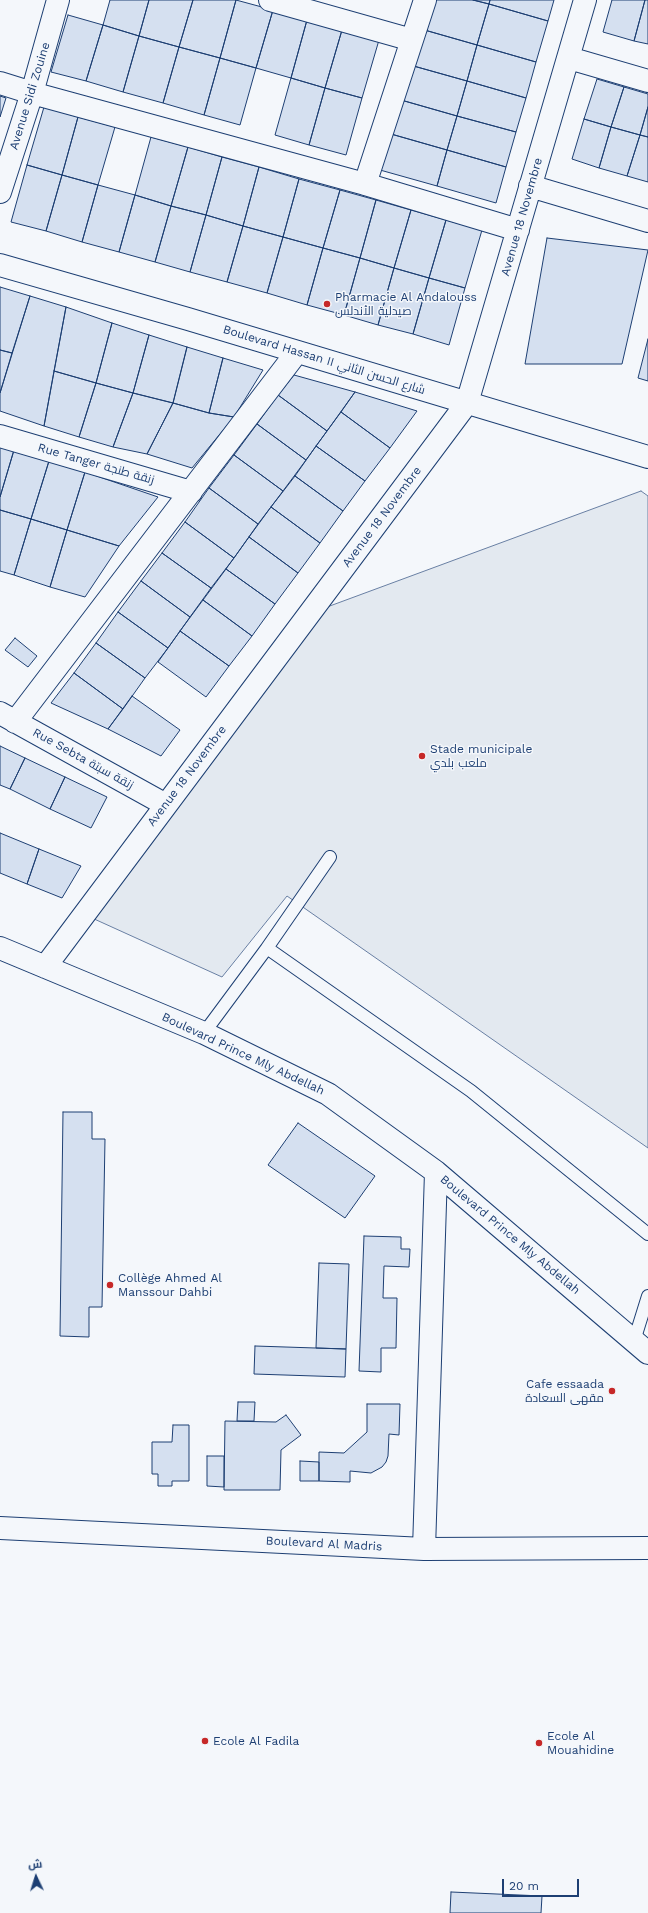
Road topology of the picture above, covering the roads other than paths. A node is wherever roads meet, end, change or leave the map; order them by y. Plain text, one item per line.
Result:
1 (58, 0) edge
2 (270, 0) edge
3 (425, 0) edge
4 (585, 0) edge
5 (412, 40) junction
6 (569, 58) junction
7 (648, 80) edge
8 (0, 83) edge
9 (32, 93) junction
10 (365, 184) junction
11 (530, 186) junction
12 (0, 192) edge
13 (648, 221) edge
14 (518, 230) junction
15 (0, 265) edge
16 (297, 352) junction
17 (467, 404) junction
18 (0, 436) edge
19 (648, 457) edge
20 (191, 492) junction
21 (7, 718) edge
22 (166, 805) junction
23 (330, 857) dead end
24 (0, 948) edge
25 (267, 948) junction
26 (45, 968) junction
27 (204, 1033) junction
28 (436, 1172) junction
29 (648, 1234) edge
30 (648, 1296) edge
31 (641, 1347) edge
32 (0, 1528) edge
33 (648, 1548) edge
34 (424, 1549) junction

1 - 9 street, Avenue Sidi Zouine
2 - 5 street
3 - 5 street
4 - 6 street, Avenue 18 Novembre
5 - 10 street
6 - 7 street
6 - 11 street, Avenue 18 Novembre
8 - 9 street
9 - 10 street
9 - 12 street, Avenue Sidi Zouine
10 - 14 street
11 - 13 street
11 - 14 street, Avenue 18 Novembre
14 - 17 street, Avenue 18 Novembre
15 - 16 street, Boulevard Hassan II شارع الحسن الثاني
16 - 17 street, Boulevard Hassan II شارع الحسن الثاني
16 - 20 street
17 - 19 street, Boulevard Hassan II شارع الحسن الثاني
17 - 22 street, Avenue 18 Novembre
18 - 20 street, Rue Tanger زنقة طنجة
20 - 21 street
21 - 22 street, Rue Sebta زنقة سبتة
22 - 26 street, Avenue 18 Novembre
23 - 25 lane
24 - 26 street, Boulevard Prince Mly Abdellah
25 - 27 lane
25 - 29 lane
26 - 27 street, Boulevard Prince Mly Abdellah
27 - 28 street, Boulevard Prince Mly Abdellah
28 - 31 street, Boulevard Prince Mly Abdellah
28 - 34 street
30 - 31 lane
32 - 34 street, Boulevard Al Madris
33 - 34 street, Boulevard Al Madris

